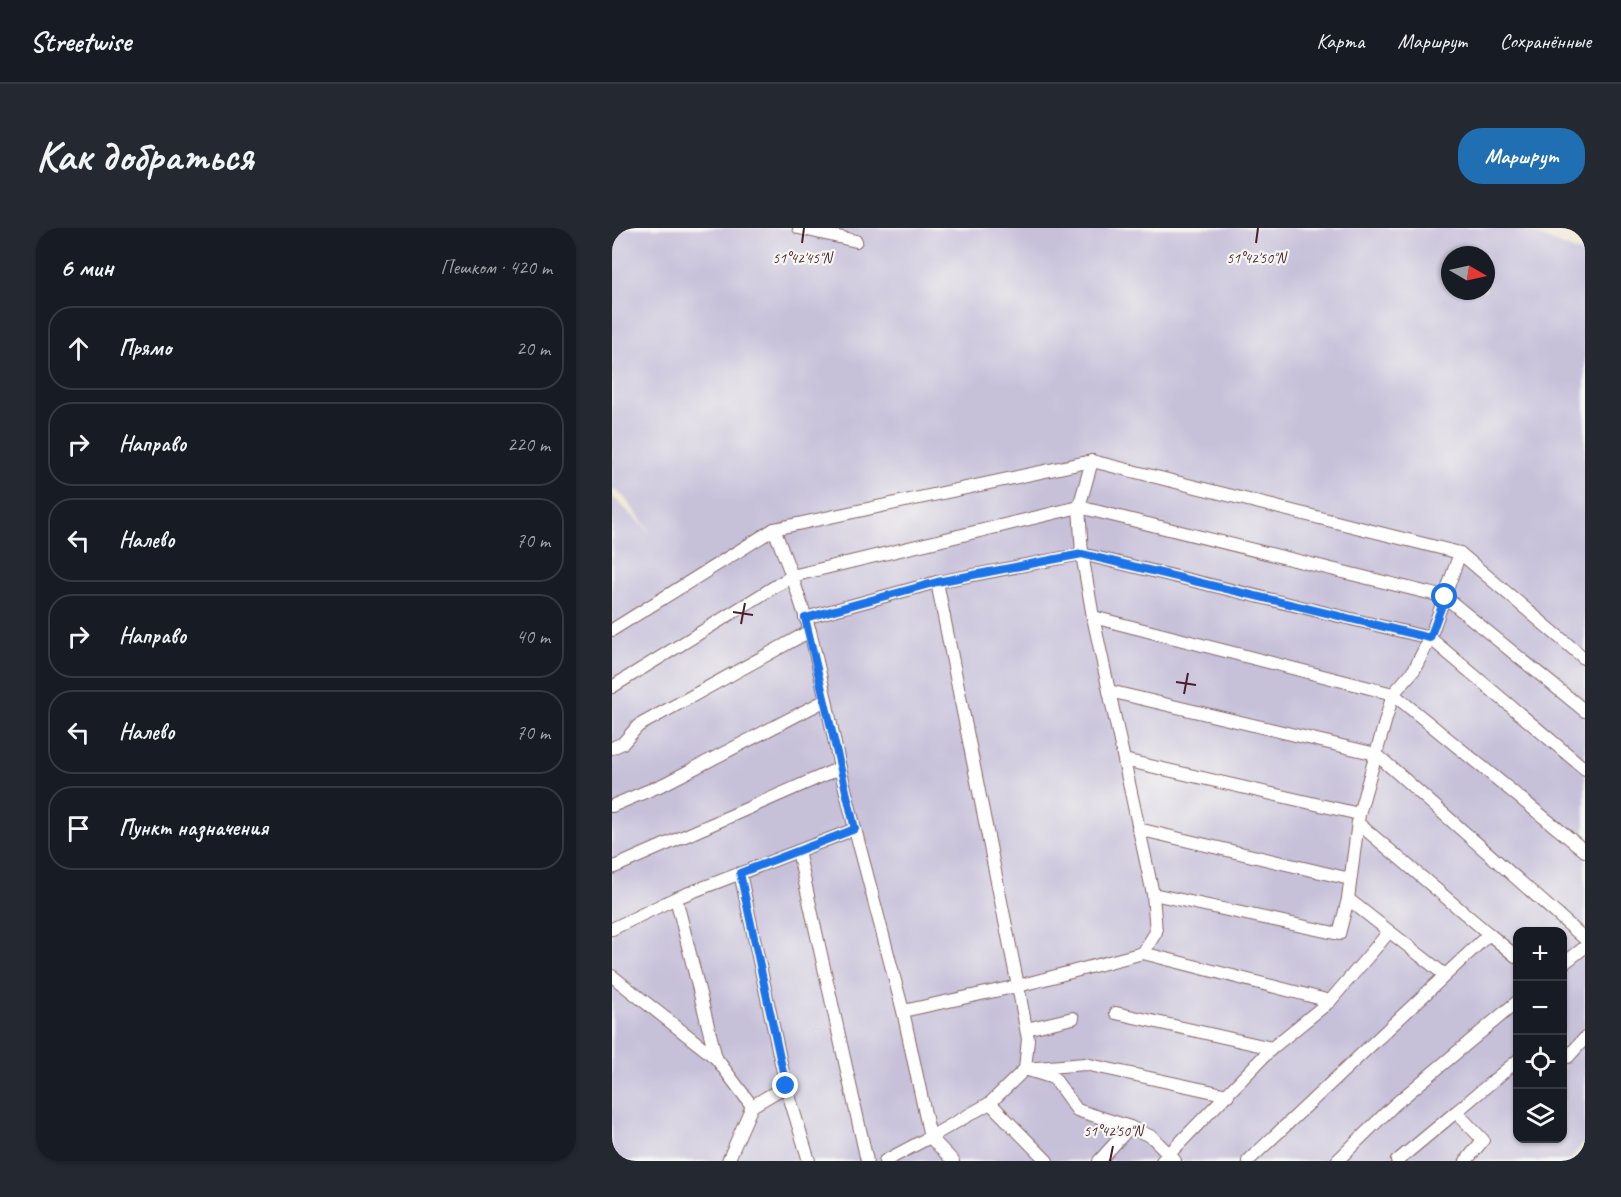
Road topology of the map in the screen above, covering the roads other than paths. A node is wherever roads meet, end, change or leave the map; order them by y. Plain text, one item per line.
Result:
1 (799, 228) edge
2 (856, 241) dead end
3 (1092, 460) junction
4 (1079, 507) junction
5 (774, 529) junction
6 (1460, 553) junction
7 (1082, 554) junction
8 (792, 576) junction
9 (937, 582) junction
10 (1445, 597) junction
11 (1093, 617) junction
12 (805, 618) junction
13 (612, 630) edge
14 (810, 631) junction
15 (1430, 638) junction
16 (1585, 659) edge
17 (612, 687) edge
18 (1109, 691) junction
19 (1393, 694) junction
20 (826, 700) junction
21 (1585, 711) edge
22 (612, 748) edge
23 (1376, 754) junction
24 (1124, 760) junction
25 (840, 768) junction
26 (1585, 769) edge
27 (612, 806) edge
28 (1359, 819) junction
29 (855, 829) junction
30 (1138, 829) junction
31 (798, 851) junction
32 (1585, 851) edge
33 (612, 868) edge
34 (740, 873) junction
35 (1350, 879) junction
36 (1153, 894) junction
37 (676, 898) junction
38 (1348, 899) junction
39 (612, 929) edge
40 (1389, 932) junction
41 (1490, 934) junction
42 (1585, 939) edge
43 (1585, 946) edge
44 (1143, 953) junction
45 (1513, 954) edge
46 (1567, 961) edge
47 (1445, 975) junction
48 (612, 976) edge
49 (1018, 986) junction
50 (1330, 1001) junction
51 (1513, 1005) edge
52 (903, 1011) junction
53 (1116, 1013) dead end
54 (1073, 1018) dead end
55 (1026, 1029) junction
56 (1585, 1038) edge
57 (1272, 1048) junction
58 (1567, 1057) edge
59 (716, 1058) junction
60 (1513, 1064) edge
61 (1025, 1069) junction
62 (786, 1086) junction
63 (1228, 1095) junction
64 (990, 1103) junction
65 (752, 1106) junction
66 (1456, 1112) junction
67 (1130, 1126) junction
68 (930, 1137) junction
69 (1169, 1159) edge
70 (728, 1161) edge
71 (809, 1161) edge
72 (867, 1161) edge
73 (885, 1161) edge
74 (953, 1161) edge
75 (1047, 1161) edge
76 (1099, 1161) edge
77 (1248, 1161) edge
78 (1337, 1161) edge
79 (1397, 1161) edge
80 (1466, 1161) edge

1 - 2 lane
3 - 4 lane
3 - 5 lane
3 - 6 lane
4 - 7 lane
4 - 8 lane
4 - 10 lane
5 - 8 lane
5 - 13 lane
6 - 10 lane
6 - 16 lane
7 - 9 lane
7 - 11 lane
7 - 15 lane
8 - 12 lane
8 - 17 lane
9 - 12 lane
9 - 49 lane
10 - 15 lane
10 - 21 lane
11 - 18 lane
11 - 19 lane
12 - 14 lane
14 - 20 lane
14 - 22 lane
15 - 19 lane
15 - 26 lane
18 - 23 lane
18 - 24 lane
19 - 23 lane
19 - 32 lane
20 - 25 lane
20 - 27 lane
23 - 28 lane
23 - 42 lane
24 - 28 lane
24 - 30 lane
25 - 29 lane
25 - 33 lane
28 - 35 lane
28 - 41 lane
29 - 31 lane
29 - 52 lane
30 - 35 lane
30 - 36 lane
31 - 34 lane
31 - 72 lane
34 - 37 lane
34 - 62 lane
35 - 38 lane
36 - 38 lane
36 - 44 lane
37 - 39 lane
37 - 59 lane
38 - 40 lane
40 - 47 lane
40 - 50 lane
41 - 45 lane
41 - 47 lane
43 - 46 lane
44 - 49 lane
44 - 50 lane
47 - 77 lane
48 - 59 lane
49 - 52 lane
49 - 55 lane
50 - 57 lane
51 - 78 lane
52 - 68 lane
53 - 57 lane
54 - 55 lane
55 - 61 lane
56 - 58 lane
57 - 63 lane
59 - 65 lane
60 - 66 lane
61 - 63 lane
61 - 64 lane
61 - 67 lane
62 - 65 lane
62 - 71 lane
63 - 69 lane
64 - 68 lane
64 - 75 lane
65 - 70 lane
66 - 79 lane
66 - 80 lane
67 - 69 lane
67 - 76 lane
68 - 73 lane
68 - 74 lane

